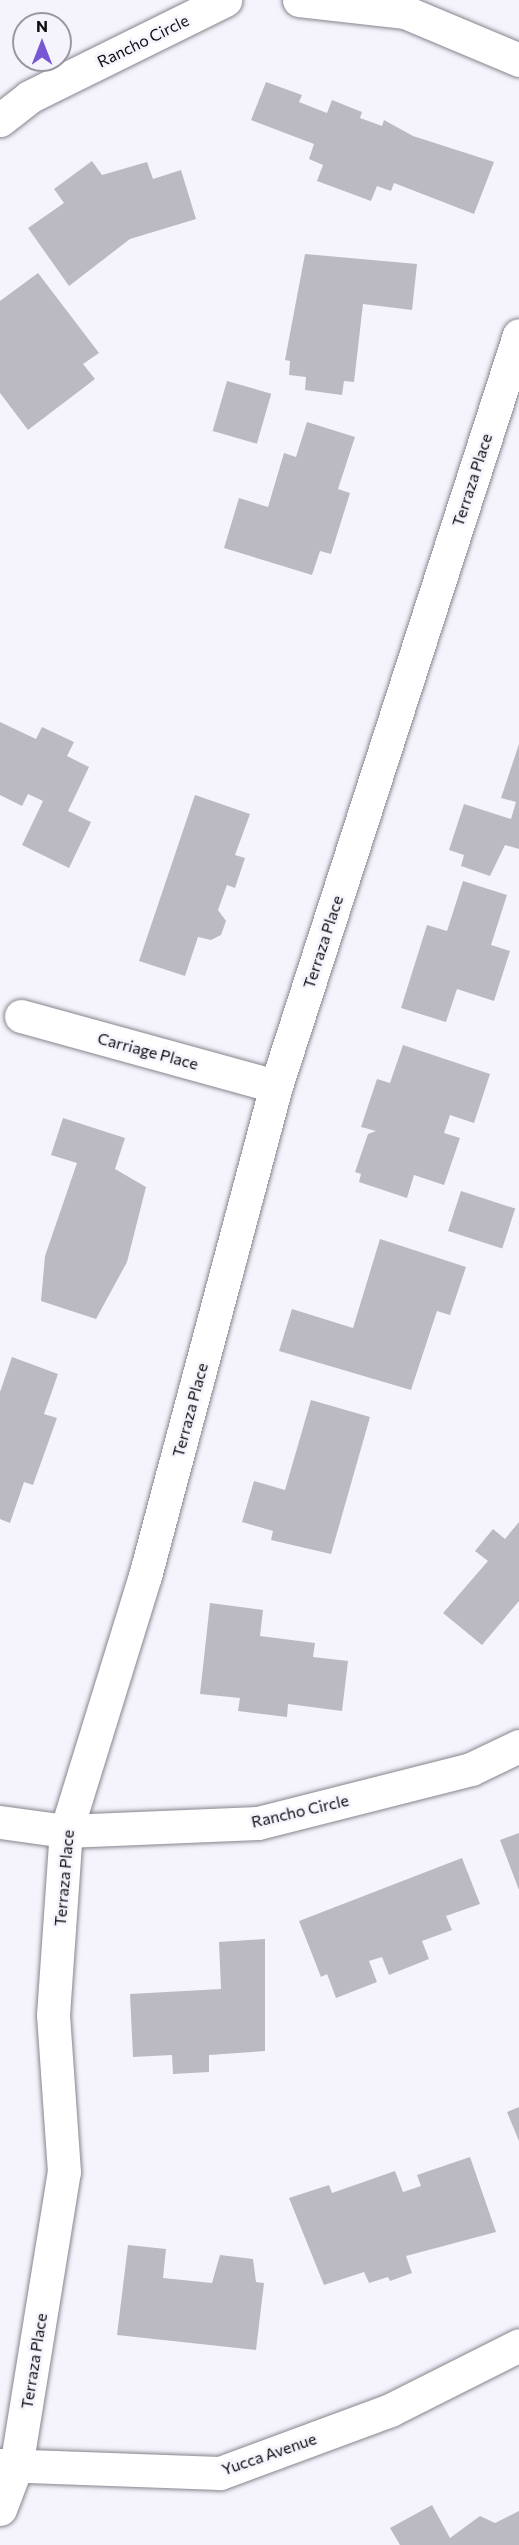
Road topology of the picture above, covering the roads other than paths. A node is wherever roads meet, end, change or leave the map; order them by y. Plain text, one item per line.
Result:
1 (225, 0) edge
2 (299, 0) edge
3 (519, 60) edge
4 (0, 120) edge
5 (519, 335) edge
6 (21, 1016) dead end
7 (276, 1086) junction
8 (519, 1746) edge
9 (0, 1822) edge
10 (66, 1831) junction
11 (519, 2345) edge
12 (8, 2466) edge
13 (0, 2509) edge

1 - 4 street, Rancho Circle
2 - 3 street
5 - 7 street, Terraza Place
6 - 7 street, Carriage Place
7 - 10 street, Terraza Place
8 - 10 street, Rancho Circle
9 - 10 street, Rancho Circle
10 - 12 street, Terraza Place
11 - 12 street, Yucca Avenue
12 - 13 street, Terraza Place

